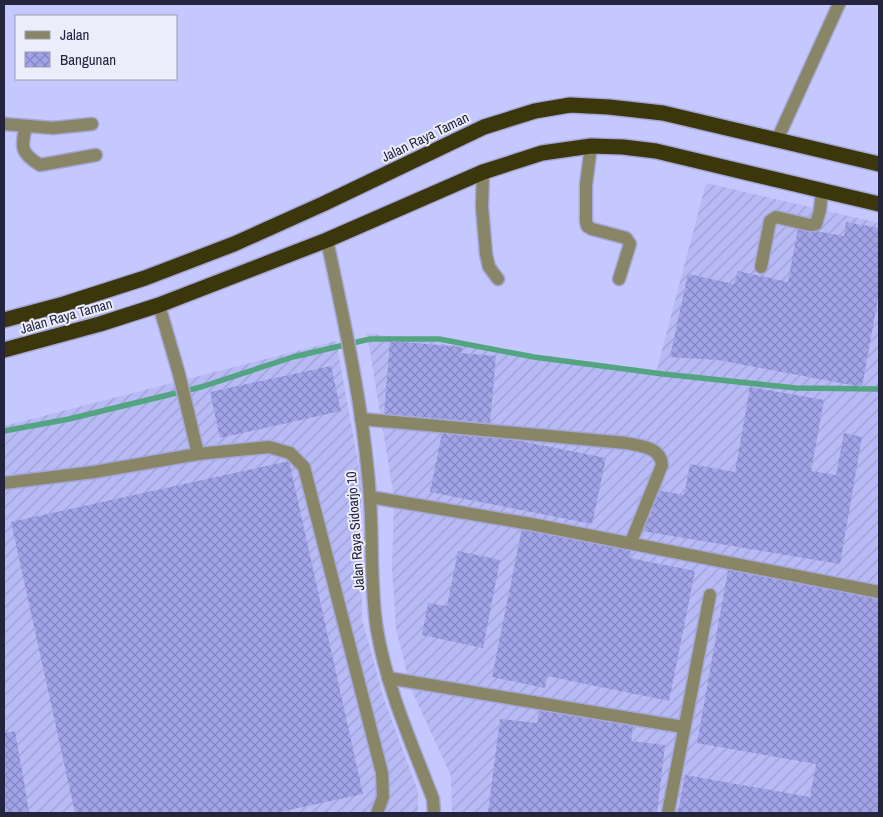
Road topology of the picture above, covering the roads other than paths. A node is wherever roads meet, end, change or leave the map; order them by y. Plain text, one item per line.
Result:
1 (839, 4) edge
2 (4, 124) edge
3 (92, 124) dead end
4 (26, 126) junction
5 (777, 140) junction
6 (592, 146) junction
7 (96, 155) dead end
8 (879, 164) edge
9 (483, 172) junction
10 (822, 190) junction
11 (879, 204) edge
12 (327, 240) junction
13 (761, 267) dead end
14 (498, 279) dead end
15 (619, 279) dead end
16 (159, 305) junction
17 (4, 320) edge
18 (9, 349) edge
19 (361, 419) junction
20 (198, 454) junction
21 (4, 483) edge
22 (370, 497) junction
23 (630, 542) junction
24 (879, 592) edge
25 (710, 595) dead end
26 (388, 678) junction
27 (683, 727) junction
28 (377, 813) edge
29 (434, 813) edge
30 (668, 813) edge

1 - 5 street
2 - 4 street
3 - 4 street
4 - 7 street
5 - 8 highway, Jalan Raya Taman
5 - 17 highway, Jalan Raya Taman
6 - 9 highway, Jalan Raya Taman
6 - 10 highway, Jalan Raya Taman
6 - 15 street
9 - 12 highway, Jalan Raya Taman
9 - 14 street
10 - 11 highway, Jalan Raya Taman
10 - 13 street
12 - 16 highway, Jalan Raya Taman
12 - 19 street, Jalan Raya Sidoarjo 10
16 - 18 highway, Jalan Raya Taman
16 - 20 street
19 - 22 street, Jalan Raya Sidoarjo 10
19 - 23 street
20 - 21 street
20 - 28 street
22 - 23 street
22 - 26 street, Jalan Raya Sidoarjo 10
23 - 24 street
25 - 27 street
26 - 27 street
26 - 29 street, Jalan Raya Sidoarjo 10
27 - 30 street

